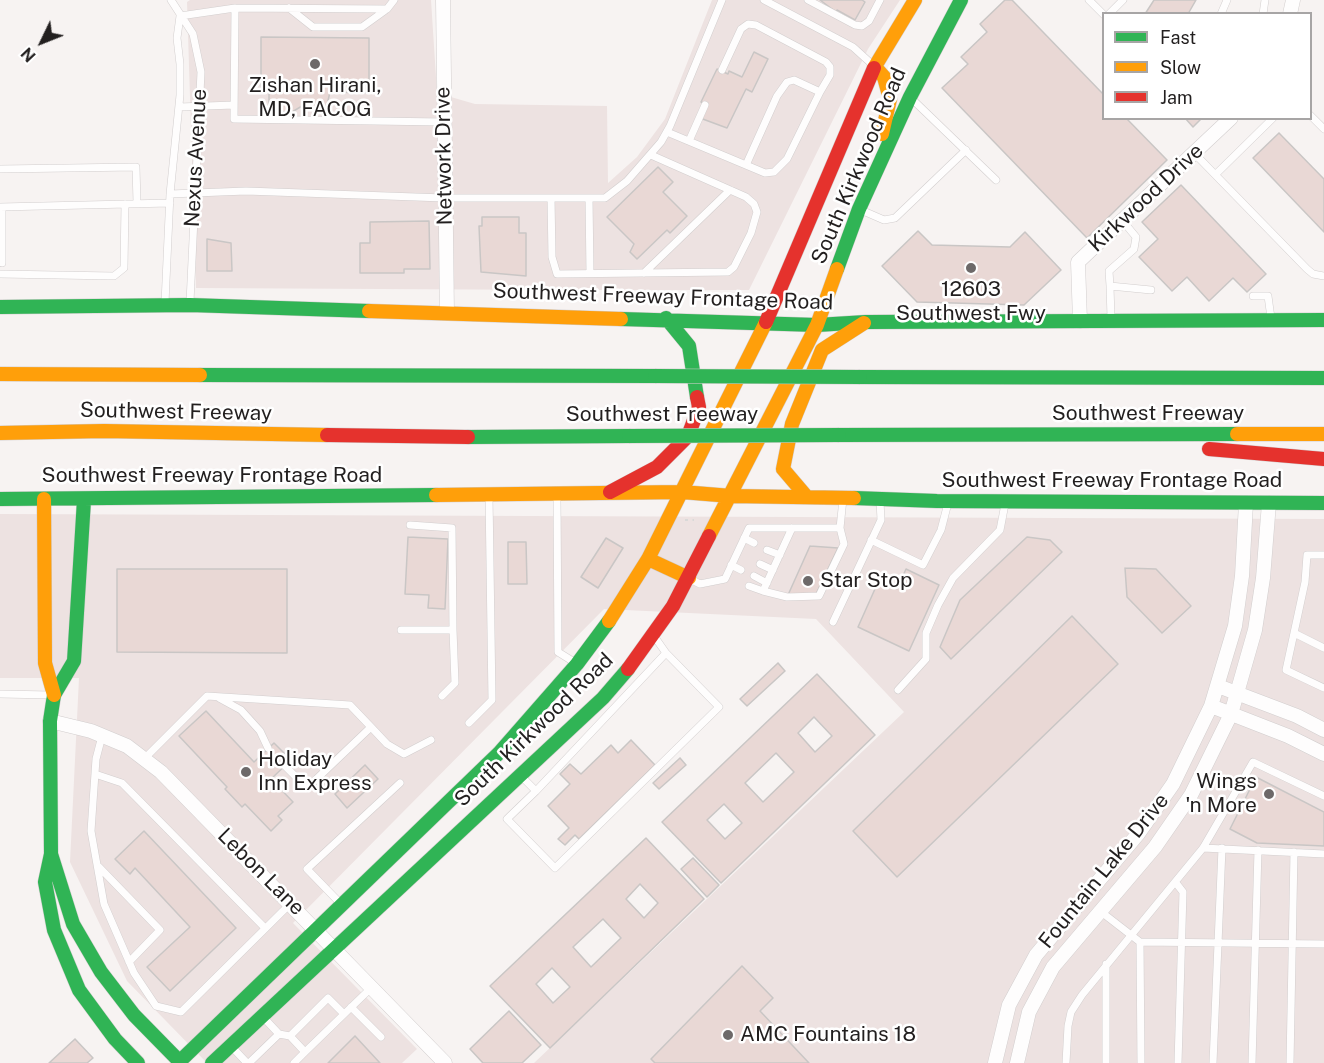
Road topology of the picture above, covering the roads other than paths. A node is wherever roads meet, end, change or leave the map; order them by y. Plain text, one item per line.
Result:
1 (171, 0) edge
2 (394, 0) edge
3 (443, 0) edge
4 (722, 0) edge
5 (764, 0) edge
6 (808, 0) edge
7 (880, 0) edge
8 (961, 0) edge
9 (1089, 0) edge
10 (1123, 0) edge
11 (913, 3) edge
12 (235, 8) junction
13 (289, 8) junction
14 (387, 9) junction
15 (1111, 12) edge
16 (1102, 13) edge
17 (180, 16) junction
18 (875, 67) junction
19 (722, 70) dead end
20 (820, 92) junction
21 (910, 97) junction
22 (234, 105) junction
23 (705, 105) dead end
24 (179, 107) junction
25 (199, 108) junction
26 (1312, 116) edge
27 (1229, 120) edge
28 (1271, 120) edge
29 (443, 122) junction
30 (1324, 129) edge
31 (667, 132) junction
32 (688, 141) junction
33 (966, 150) junction
34 (1194, 153) junction
35 (651, 155) junction
36 (746, 165) junction
37 (878, 165) junction
38 (0, 169) edge
39 (1216, 174) junction
40 (996, 180) dead end
41 (729, 190) junction
42 (193, 193) junction
43 (170, 194) junction
44 (444, 198) junction
45 (551, 198) junction
46 (589, 198) junction
47 (138, 203) junction
48 (170, 203) junction
49 (125, 204) junction
50 (1, 207) edge
51 (859, 209) junction
52 (1122, 220) junction
53 (2, 263) dead end
54 (590, 273) junction
55 (644, 273) junction
56 (0, 274) edge
57 (1324, 276) edge
58 (1110, 286) junction
59 (1151, 290) dead end
60 (1253, 297) dead end
61 (165, 305) junction
62 (190, 305) junction
63 (0, 307) edge
64 (447, 312) junction
65 (666, 318) junction
66 (1271, 320) junction
67 (1324, 320) edge
68 (1080, 321) junction
69 (1111, 321) junction
70 (766, 322) junction
71 (866, 322) junction
72 (817, 325) junction
73 (0, 374) edge
74 (1324, 378) edge
75 (0, 433) edge
76 (1324, 434) edge
77 (1071, 435) junction
78 (1324, 459) edge
79 (682, 492) junction
80 (608, 493) junction
81 (557, 494) junction
82 (489, 495) junction
83 (731, 496) junction
84 (806, 496) junction
85 (843, 498) junction
86 (0, 499) edge
87 (44, 499) junction
88 (84, 500) junction
89 (880, 500) junction
90 (948, 501) junction
91 (1005, 501) junction
92 (1246, 503) junction
93 (1269, 503) junction
94 (1324, 503) edge
95 (410, 525) dead end
96 (792, 528) junction
97 (840, 528) junction
98 (744, 538) junction
99 (871, 540) junction
100 (754, 543) dead end
101 (768, 550) dead end
102 (737, 554) junction
103 (780, 555) junction
104 (1324, 555) edge
105 (746, 558) dead end
106 (648, 559) junction
107 (760, 564) dead end
108 (731, 565) junction
109 (741, 570) dead end
110 (773, 570) junction
111 (754, 576) dead end
112 (690, 578) junction
113 (725, 579) junction
114 (735, 582) dead end
115 (767, 583) junction
116 (749, 586) dead end
117 (763, 591) junction
118 (833, 622) dead end
119 (401, 630) dead end
120 (453, 630) junction
121 (1296, 634) junction
122 (653, 635) junction
123 (1324, 648) edge
124 (666, 653) junction
125 (577, 664) junction
126 (1218, 686) junction
127 (1324, 688) edge
128 (898, 690) dead end
129 (1237, 693) junction
130 (0, 694) edge
131 (54, 695) junction
132 (442, 696) dead end
133 (218, 697) junction
134 (1211, 706) junction
135 (1231, 714) junction
136 (50, 721) junction
137 (469, 723) dead end
138 (372, 727) junction
139 (1324, 730) edge
140 (102, 736) junction
141 (431, 740) dead end
142 (268, 748) dead end
143 (1324, 754) edge
144 (144, 759) junction
145 (285, 766) dead end
146 (95, 774) junction
147 (520, 774) junction
148 (400, 783) dead end
149 (536, 791) junction
150 (1324, 796) edge
151 (1203, 848) junction
152 (1222, 848) junction
153 (1258, 850) junction
154 (1294, 852) junction
155 (51, 854) junction
156 (1324, 854) edge
157 (98, 867) junction
158 (1176, 883) junction
159 (1084, 897) junction
160 (291, 903) junction
161 (342, 905) junction
162 (1100, 911) junction
163 (265, 928) junction
164 (317, 929) junction
165 (1130, 936) junction
166 (1140, 942) junction
167 (1183, 943) junction
168 (1218, 943) junction
169 (1256, 943) junction
170 (1292, 944) junction
171 (1324, 944) edge
172 (334, 947) junction
173 (129, 962) junction
174 (1106, 964) junction
175 (372, 987) junction
176 (351, 1007) junction
177 (344, 1014) junction
178 (262, 1016) junction
179 (279, 1034) junction
180 (290, 1036) junction
181 (381, 1036) dead end
182 (231, 1046) junction
183 (305, 1052) junction
184 (180, 1062) edge
185 (138, 1063) edge
186 (212, 1063) edge
187 (248, 1063) edge
188 (294, 1063) edge
189 (445, 1063) edge
190 (995, 1063) edge
191 (1017, 1063) edge
192 (1066, 1063) edge
193 (1106, 1063) edge
194 (1141, 1063) edge
195 (1178, 1063) edge
196 (1214, 1063) edge
197 (1252, 1063) edge
198 (1290, 1063) edge

1 - 17 lane, Nexus Avenue
2 - 14 lane
3 - 29 street, Network Drive
4 - 31 lane
5 - 18 lane
6 - 7 lane
8 - 21 main road, South Kirkwood Road
9 - 16 lane
10 - 15 lane
11 - 18 main road, South Kirkwood Road
11 - 21 main road
12 - 13 lane
12 - 17 lane
12 - 22 lane
13 - 14 lane
13 - 14 lane
17 - 24 lane, Nexus Avenue
17 - 25 lane, Nexus Avenue
18 - 37 main road
18 - 70 main road, South Kirkwood Road
19 - 20 lane
20 - 36 lane
20 - 36 lane
21 - 33 lane
21 - 37 main road, South Kirkwood Road
22 - 25 lane
22 - 29 lane
23 - 32 lane
24 - 25 lane
24 - 43 lane, Nexus Avenue
25 - 42 lane, Nexus Avenue
26 - 30 lane
27 - 34 street, Kirkwood Drive
28 - 39 lane
29 - 44 street, Network Drive
31 - 32 lane
31 - 35 lane
32 - 36 lane
33 - 40 lane
33 - 51 lane
34 - 39 lane
34 - 52 street, Kirkwood Drive
35 - 41 lane
35 - 46 lane
37 - 51 main road, South Kirkwood Road
38 - 47 lane
39 - 57 lane
41 - 55 lane
41 - 55 lane
42 - 43 lane
42 - 44 lane
42 - 62 lane, Nexus Avenue
43 - 48 lane, Nexus Avenue
44 - 45 lane
44 - 64 street, Network Drive
45 - 46 lane
45 - 54 lane
46 - 54 lane
47 - 48 lane
47 - 49 lane
48 - 61 lane, Nexus Avenue
49 - 50 lane
49 - 56 lane
50 - 53 lane
51 - 72 main road, South Kirkwood Road
52 - 58 lane
52 - 68 street, Kirkwood Drive
54 - 55 lane
58 - 59 lane
58 - 69 lane
60 - 66 lane
61 - 62 main road, Southwest Freeway Frontage Road
61 - 63 main road, Southwest Freeway Frontage Road
62 - 64 main road, Southwest Freeway Frontage Road
64 - 65 main road, Southwest Freeway Frontage Road
65 - 70 main road, Southwest Freeway Frontage Road
65 - 80 main road
66 - 67 main road, Southwest Freeway Frontage Road
66 - 69 main road, Southwest Freeway Frontage Road
68 - 69 main road, Southwest Freeway Frontage Road
68 - 71 main road, Southwest Freeway Frontage Road
70 - 72 main road, Southwest Freeway Frontage Road
70 - 79 main road, South Kirkwood Road
71 - 72 main road, Southwest Freeway Frontage Road
71 - 84 main road
72 - 83 main road, South Kirkwood Road
73 - 74 main road, Southwest Freeway, bridge
75 - 77 main road, Southwest Freeway, bridge
76 - 77 main road, Southwest Freeway
77 - 78 main road
79 - 80 main road, Southwest Freeway Frontage Road
79 - 83 main road, Southwest Freeway Frontage Road
79 - 106 main road, South Kirkwood Road
80 - 81 main road, Southwest Freeway Frontage Road
81 - 82 main road, Southwest Freeway Frontage Road
81 - 125 lane
82 - 88 main road, Southwest Freeway Frontage Road
82 - 137 lane
83 - 84 main road, Southwest Freeway Frontage Road
83 - 112 main road, South Kirkwood Road
84 - 85 main road, Southwest Freeway Frontage Road
85 - 89 main road, Southwest Freeway Frontage Road
85 - 97 lane
86 - 87 main road, Southwest Freeway Frontage Road
87 - 88 main road, Southwest Freeway Frontage Road
87 - 131 main road
88 - 131 main road
89 - 90 main road, Southwest Freeway Frontage Road
89 - 99 lane
90 - 91 main road, Southwest Freeway Frontage Road
90 - 99 lane
91 - 92 main road, Southwest Freeway Frontage Road
91 - 128 lane
92 - 93 main road, Southwest Freeway Frontage Road
92 - 126 street, Fountain Lake Drive
93 - 94 main road, Southwest Freeway Frontage Road
93 - 129 street, Fountain Lake Drive
95 - 120 lane
96 - 97 lane
96 - 98 lane
96 - 103 lane
97 - 117 lane
98 - 100 lane
98 - 102 lane
99 - 118 lane
101 - 103 lane
102 - 105 lane
102 - 108 lane
103 - 110 lane
104 - 121 lane
106 - 112 main road
106 - 125 main road, South Kirkwood Road
107 - 110 lane
108 - 109 lane
108 - 113 lane
110 - 115 lane
111 - 115 lane
112 - 113 lane
112 - 122 main road, South Kirkwood Road
113 - 114 lane
115 - 117 lane
116 - 117 lane
119 - 120 lane
120 - 132 lane
121 - 123 lane
121 - 127 lane
122 - 124 lane
122 - 147 main road, South Kirkwood Road
124 - 149 lane
124 - 149 lane
125 - 161 main road, South Kirkwood Road
126 - 129 street
126 - 134 street, Fountain Lake Drive
129 - 135 street, Fountain Lake Drive
129 - 139 street
130 - 131 lane
131 - 136 main road
133 - 138 lane
133 - 142 lane
133 - 144 lane
134 - 135 street
134 - 159 street, Fountain Lake Drive
135 - 143 street
135 - 162 street, Fountain Lake Drive
136 - 140 street, Lebon Lane
136 - 155 main road
138 - 141 lane
138 - 145 lane
140 - 144 street, Lebon Lane
140 - 146 lane
144 - 160 street, Lebon Lane
146 - 157 lane
146 - 163 lane
147 - 149 lane
147 - 172 main road, South Kirkwood Road
148 - 161 lane
150 - 151 lane
151 - 152 lane
151 - 158 lane
152 - 153 lane
152 - 168 lane
153 - 154 lane
153 - 169 lane
154 - 156 lane
154 - 170 lane
155 - 184 main road
155 - 185 main road
157 - 173 lane
157 - 173 lane
158 - 165 lane
158 - 167 lane
159 - 162 street
159 - 190 street, Fountain Lake Drive
160 - 163 lane
160 - 164 street, Lebon Lane
161 - 164 main road, South Kirkwood Road
162 - 165 lane
162 - 191 street, Fountain Lake Drive
163 - 173 lane
164 - 172 street, Lebon Lane
164 - 184 main road, South Kirkwood Road
165 - 166 lane
165 - 174 lane
166 - 167 lane
166 - 194 lane
167 - 168 lane
167 - 195 lane
168 - 169 lane
168 - 196 lane
169 - 170 lane
169 - 197 lane
170 - 171 lane
170 - 198 lane
172 - 175 street, Lebon Lane
172 - 178 main road, South Kirkwood Road
174 - 192 lane
174 - 193 lane
175 - 176 lane
175 - 189 street, Lebon Lane
176 - 177 lane
176 - 181 lane
177 - 180 lane
177 - 183 lane
178 - 179 lane
178 - 182 main road, South Kirkwood Road
179 - 180 lane
179 - 187 lane
180 - 183 lane
182 - 186 main road, South Kirkwood Road
182 - 187 lane
183 - 188 lane

